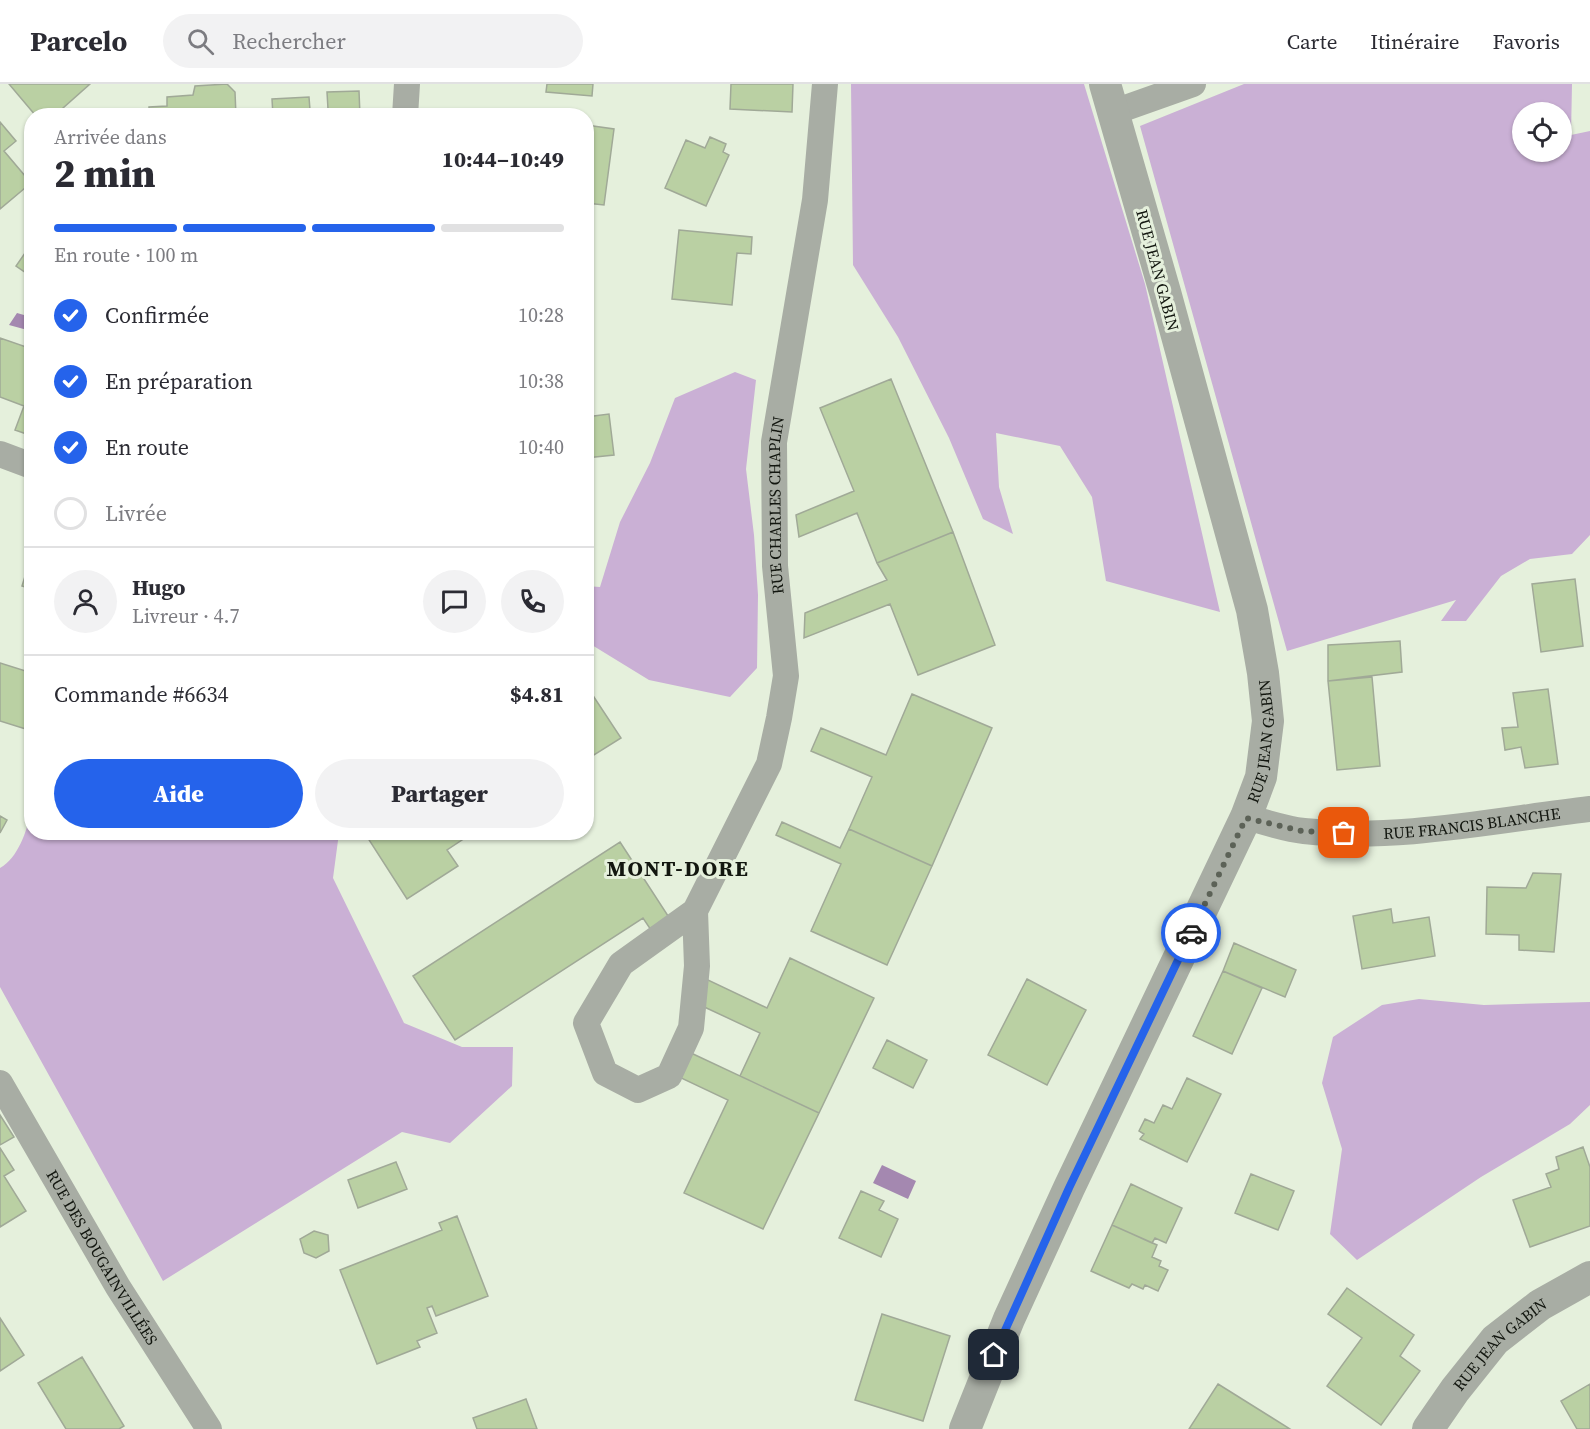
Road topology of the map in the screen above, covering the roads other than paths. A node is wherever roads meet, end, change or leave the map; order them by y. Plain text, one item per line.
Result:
1 (407, 84) edge
2 (825, 84) edge
3 (1193, 84) edge
4 (1110, 98) edge
5 (406, 108) edge
6 (0, 454) edge
7 (24, 463) edge
8 (1590, 809) edge
9 (1246, 818) junction
10 (696, 911) junction
11 (0, 1083) edge
12 (1590, 1277) edge
13 (209, 1429) edge
14 (965, 1429) edge
15 (1428, 1429) edge

1 - 5 street
2 - 10 street, RUE CHARLES CHAPLIN
3 - 4 street
4 - 9 street, RUE JEAN GABIN
6 - 7 street
8 - 9 street, RUE FRANCIS BLANCHE
9 - 14 street, RUE JEAN GABIN
10 - 10 street, RUE CHARLES CHAPLIN
11 - 13 street, RUE DES BOUGAINVILLÉES
12 - 15 street, RUE JEAN GABIN

